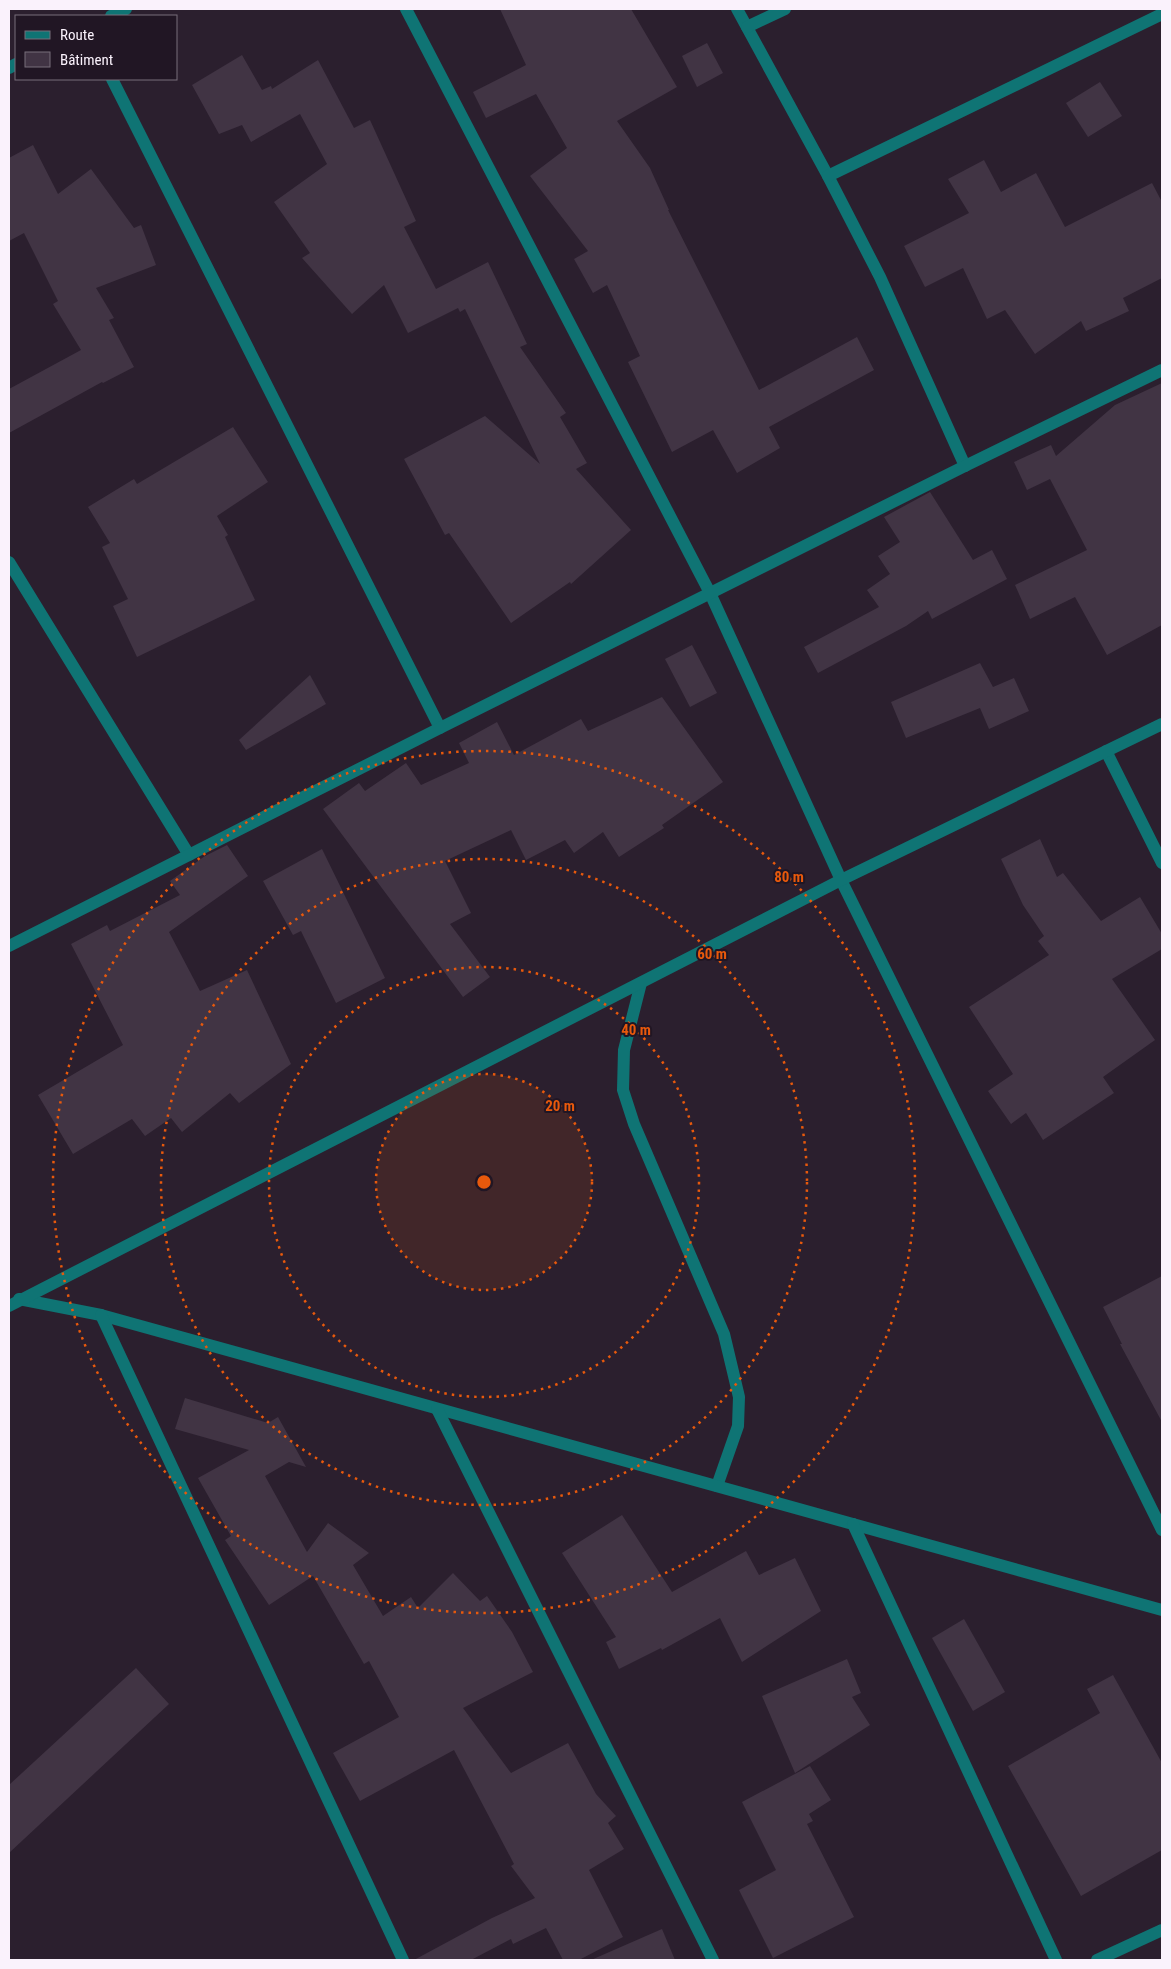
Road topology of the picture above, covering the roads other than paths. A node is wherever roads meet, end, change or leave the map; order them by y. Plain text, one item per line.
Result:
1 (126, 9) edge
2 (406, 9) edge
3 (737, 9) edge
4 (785, 9) edge
5 (1162, 14) edge
6 (113, 15) edge
7 (747, 27) junction
8 (113, 80) edge
9 (828, 176) junction
10 (1162, 370) edge
11 (965, 466) junction
12 (9, 562) edge
13 (710, 593) junction
14 (1162, 724) edge
15 (440, 728) junction
16 (1106, 751) junction
17 (189, 855) junction
18 (1162, 863) edge
19 (841, 880) junction
20 (9, 946) edge
21 (642, 983) junction
22 (15, 1298) edge
23 (9, 1306) edge
24 (101, 1315) junction
25 (437, 1408) junction
26 (718, 1486) junction
27 (853, 1524) junction
28 (1162, 1530) edge
29 (1162, 1610) edge
30 (1162, 1930) edge
31 (403, 1960) edge
32 (713, 1960) edge
33 (1056, 1960) edge
34 (1098, 1960) edge

1 - 6 street
2 - 13 street
3 - 7 street
4 - 7 street
5 - 9 street
7 - 9 street
8 - 15 street
9 - 11 street
10 - 11 street
11 - 13 street
12 - 17 street
13 - 15 street
13 - 19 street
14 - 16 street
15 - 17 street
16 - 18 street
16 - 19 street
17 - 20 street
19 - 21 street
19 - 28 street
21 - 22 street
21 - 26 street
22 - 23 street
22 - 24 street
24 - 25 street
24 - 31 street
25 - 26 street
25 - 32 street
26 - 27 street
27 - 29 street
27 - 33 street
30 - 34 street

